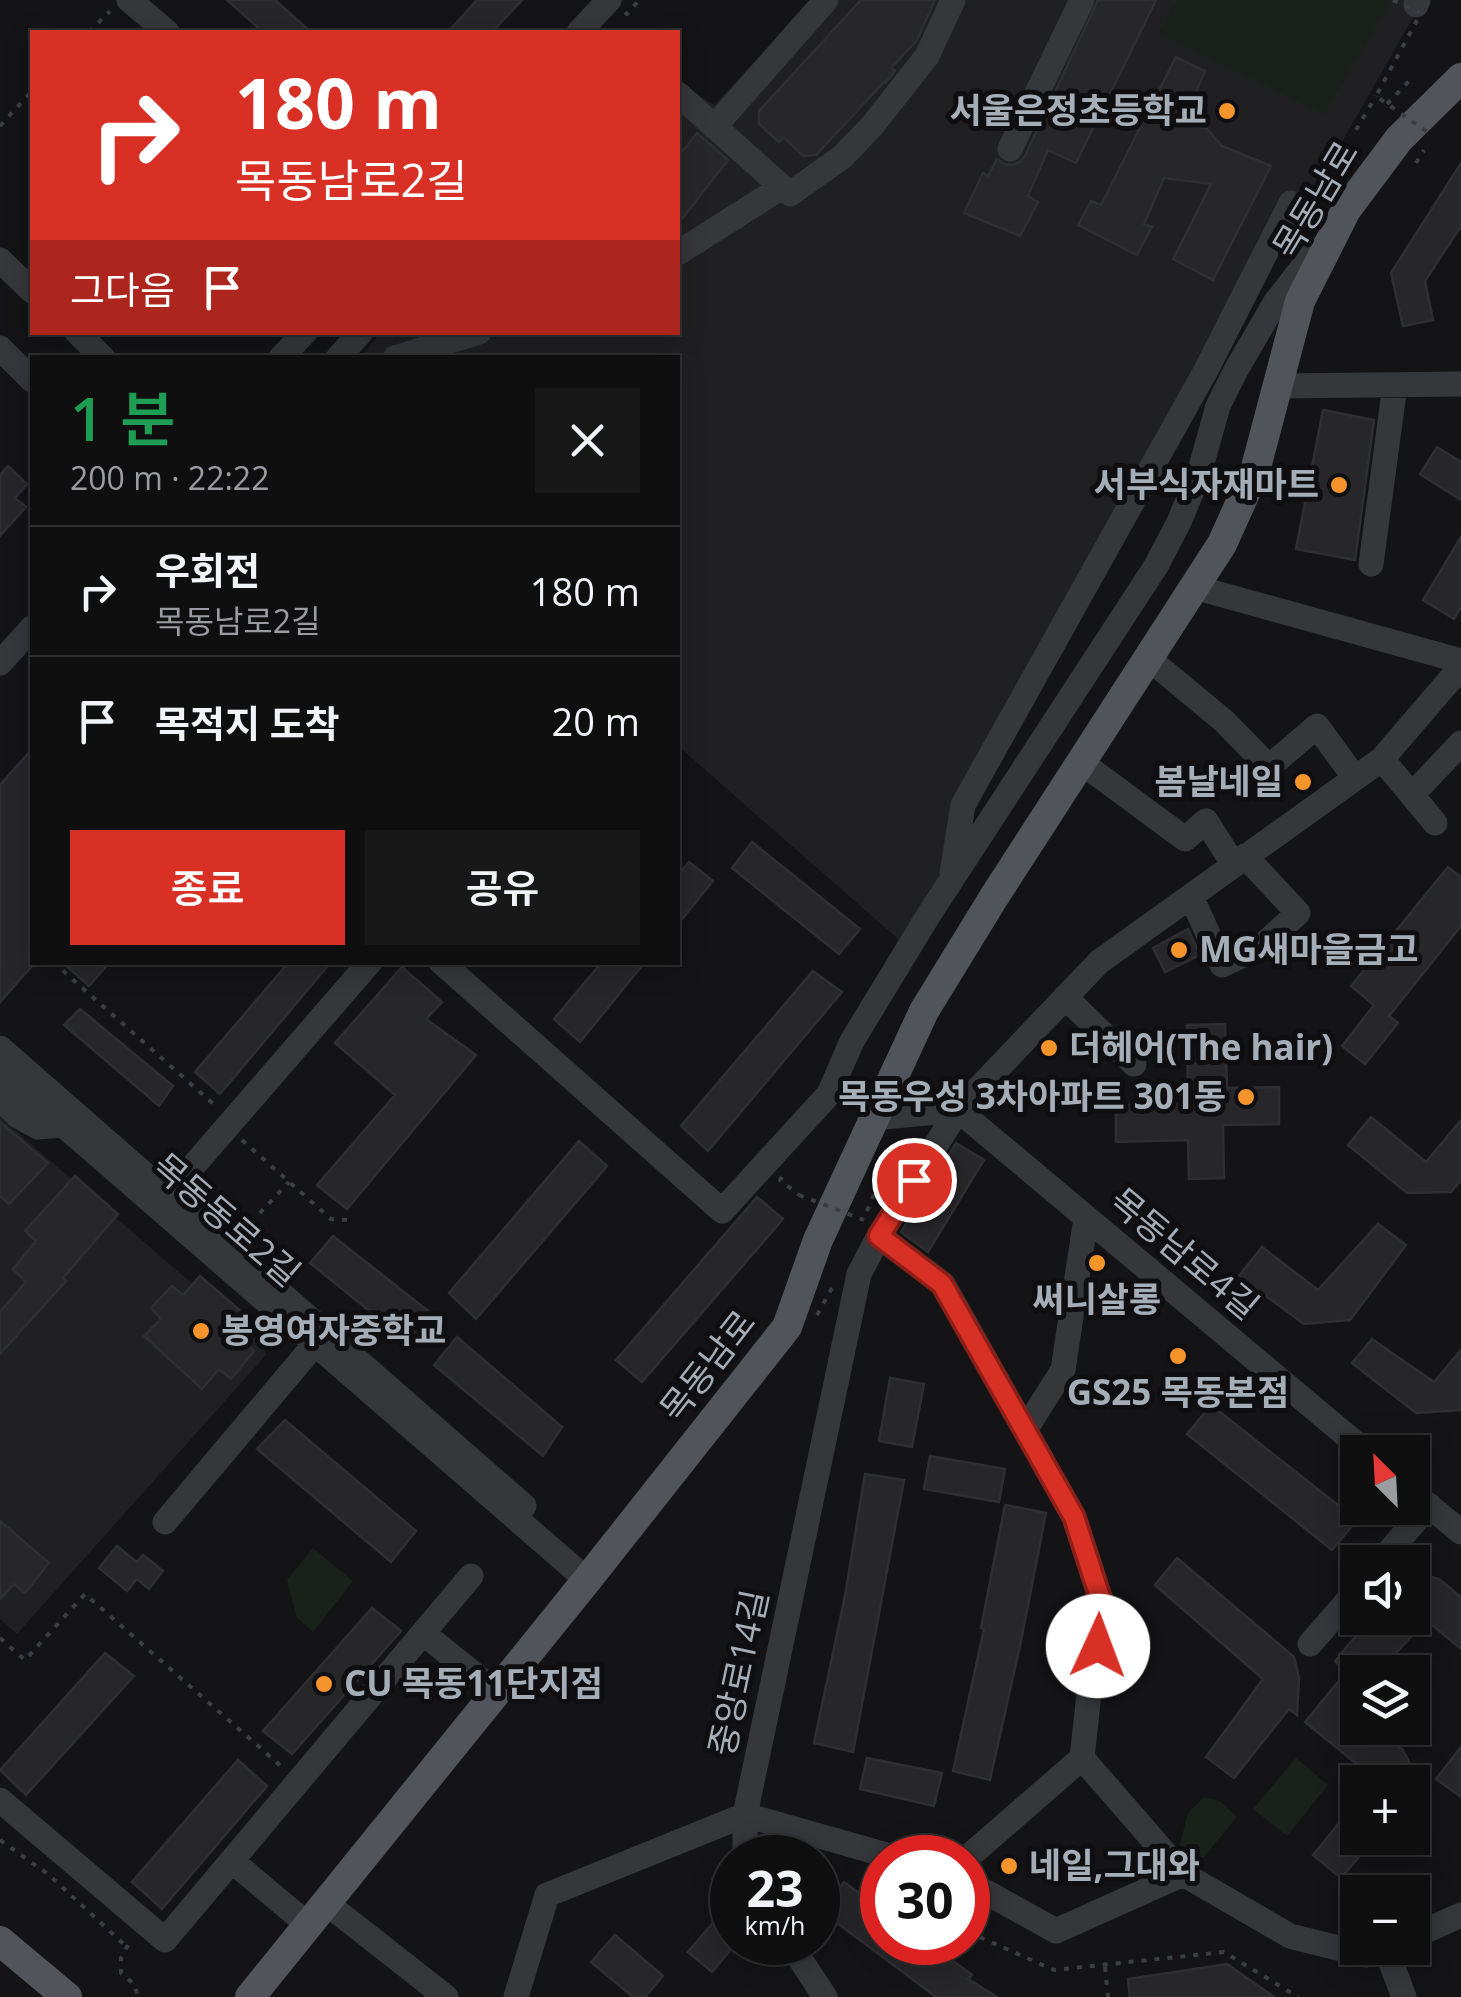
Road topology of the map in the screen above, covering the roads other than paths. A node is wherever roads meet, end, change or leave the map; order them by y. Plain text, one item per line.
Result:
1 (826, 0) edge
2 (952, 0) edge
3 (1082, 0) edge
4 (123, 2) edge
5 (163, 30) edge
6 (1461, 78) edge
7 (680, 96) edge
8 (714, 127) junction
9 (1010, 148) dead end
10 (782, 187) junction
11 (1292, 203) dead end
12 (1346, 210) junction
13 (680, 253) edge
14 (0, 260) edge
15 (30, 288) edge
16 (80, 335) edge
17 (301, 335) edge
18 (357, 335) edge
19 (469, 335) edge
20 (0, 348) edge
21 (100, 355) edge
22 (284, 355) edge
23 (341, 355) edge
24 (405, 355) edge
25 (30, 378) edge
26 (1461, 384) edge
27 (1394, 385) junction
28 (1277, 386) junction
29 (1371, 564) dead end
30 (1194, 587) junction
31 (30, 630) edge
32 (1148, 658) junction
33 (0, 662) edge
34 (1461, 664) edge
35 (1461, 743) edge
36 (1382, 758) junction
37 (1082, 763) junction
38 (1355, 778) junction
39 (1412, 795) junction
40 (1436, 823) dead end
41 (1240, 861) junction
42 (950, 882) junction
43 (1191, 896) junction
44 (367, 965) edge
45 (444, 965) edge
46 (1065, 997) junction
47 (0, 1048) edge
48 (1134, 1064) dead end
49 (0, 1070) edge
50 (0, 1099) edge
51 (958, 1110) junction
52 (873, 1118) junction
53 (64, 1126) junction
54 (176, 1186) junction
55 (1086, 1218) junction
56 (879, 1236) junction
57 (315, 1344) junction
58 (1025, 1430) junction
59 (1346, 1435) edge
60 (1430, 1507) edge
61 (165, 1522) dead end
62 (1461, 1532) edge
63 (562, 1558) junction
64 (471, 1576) dead end
65 (587, 1580) junction
66 (1340, 1610) edge
67 (423, 1634) junction
68 (1310, 1644) dead end
69 (496, 1692) junction
70 (1082, 1758) junction
71 (0, 1800) edge
72 (745, 1816) junction
73 (745, 1835) edge
74 (990, 1838) edge
75 (860, 1848) edge
76 (232, 1861) junction
77 (1183, 1874) junction
78 (990, 1894) edge
79 (316, 1913) junction
80 (1461, 1915) edge
81 (1430, 1929) edge
82 (0, 1940) edge
83 (1340, 1948) edge
84 (805, 1965) edge
85 (1394, 1965) edge
86 (68, 1997) edge
87 (250, 1997) edge
88 (446, 1997) edge
89 (516, 1997) edge
90 (826, 1997) edge
91 (1404, 1997) edge

1 - 8 street
2 - 10 street
3 - 9 street
4 - 5 street
6 - 12 main road, 목동남로
7 - 8 street
8 - 10 street
10 - 13 street
11 - 42 street
12 - 28 main road, 목동남로
12 - 42 street
14 - 15 street
16 - 21 street
17 - 22 street
18 - 23 street
19 - 24 street
20 - 25 street
26 - 27 street
27 - 28 street
27 - 29 street
28 - 30 main road, 목동남로
30 - 32 main road, 목동남로
30 - 34 street
31 - 33 street
32 - 37 main road, 목동남로
32 - 38 street
34 - 36 street
35 - 39 street
36 - 38 street
36 - 39 street
37 - 41 street
37 - 52 main road, 목동남로
38 - 41 street
39 - 40 street
41 - 43 street
41 - 43 street
42 - 45 street
43 - 46 street
44 - 54 street
46 - 48 street
46 - 51 street
47 - 54 street, bridge
49 - 53 street, 목동동로2길
50 - 53 street
51 - 52 street
51 - 55 street, 목동남로4길
51 - 56 street, 중앙로14길
52 - 65 main road, 목동남로
53 - 57 street, 목동동로2길
54 - 63 street, bridge
55 - 58 street
55 - 59 street, 목동남로4길
56 - 58 street
56 - 72 street, 중앙로14길
57 - 61 street
57 - 63 street, 목동동로2길
58 - 70 street
60 - 62 street
63 - 65 street, 목동동로2길
64 - 67 street
65 - 69 main road, 목동남로
66 - 68 street
67 - 69 street
67 - 76 street
69 - 79 main road, 목동남로
70 - 74 street
70 - 77 street
71 - 76 street
72 - 73 street, 중앙로14길
72 - 75 street
72 - 89 street
76 - 79 street
77 - 78 street
77 - 83 street
79 - 87 main road, 목동남로
79 - 88 street
80 - 81 street
82 - 86 main road
84 - 90 street
85 - 91 street

